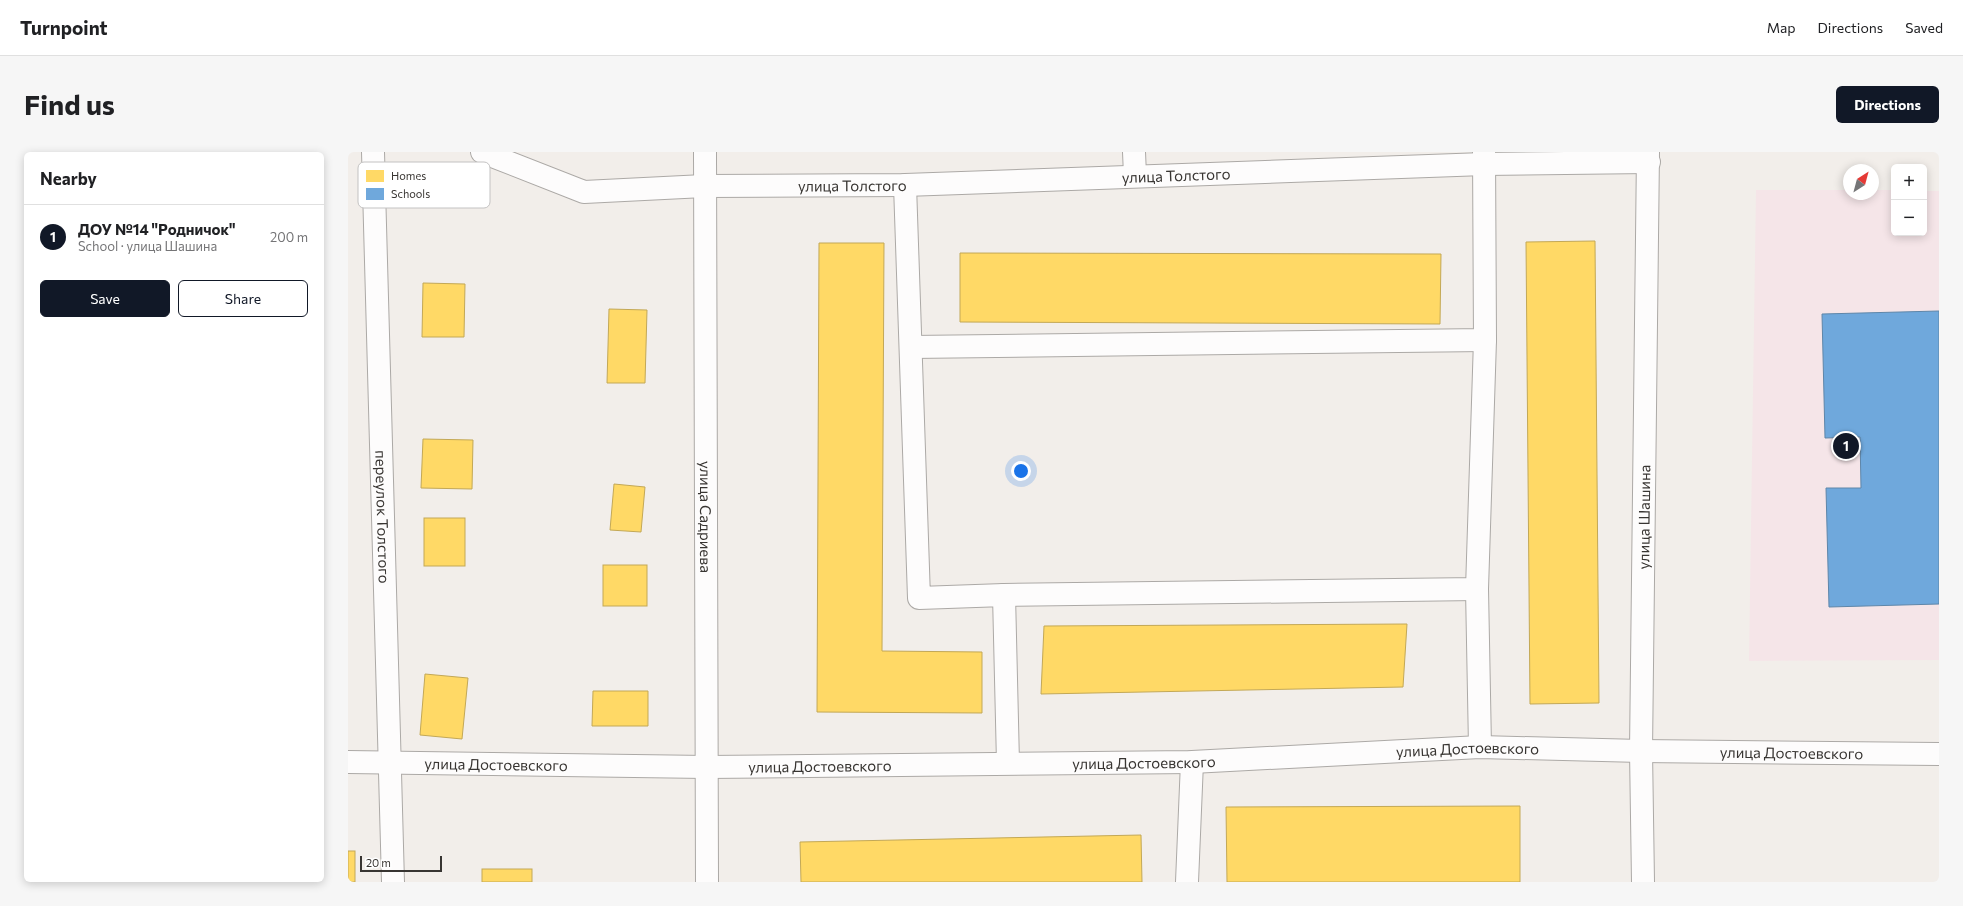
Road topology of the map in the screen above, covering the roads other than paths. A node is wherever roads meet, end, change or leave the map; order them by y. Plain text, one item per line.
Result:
1 (373, 152) edge
2 (482, 152) edge
3 (704, 152) edge
4 (1134, 152) edge
5 (1648, 157) edge
6 (1484, 158) edge
7 (373, 162) edge
8 (1135, 175) junction
9 (906, 185) junction
10 (704, 186) junction
11 (375, 208) edge
12 (1485, 340) junction
13 (911, 347) junction
14 (1477, 589) junction
15 (1004, 595) junction
16 (1480, 747) junction
17 (1642, 751) junction
18 (1939, 754) edge
19 (348, 762) edge
20 (390, 762) junction
21 (1192, 762) junction
22 (1008, 763) junction
23 (706, 767) junction
24 (393, 882) edge
25 (707, 882) edge
26 (1188, 882) edge
27 (1643, 882) edge

1 - 7 street, переулок Толстого
2 - 10 street, улица Толстого
3 - 10 street, улица Садриева
4 - 8 street
5 - 6 street, улица Толстого
5 - 17 street, улица Шашина
6 - 8 street, улица Толстого
6 - 12 street
8 - 9 street, улица Толстого
9 - 10 street, улица Толстого
9 - 13 street
10 - 23 street, улица Садриева
11 - 20 street, переулок Толстого
12 - 13 street
12 - 14 street
13 - 15 street
14 - 15 street
14 - 16 street
15 - 22 street
16 - 17 street, улица Достоевского
16 - 21 street, улица Достоевского
17 - 18 street, улица Достоевского
17 - 27 street, улица Шашина
19 - 20 street, улица Достоевского
20 - 23 street, улица Достоевского
20 - 24 street, переулок Толстого
21 - 22 street, улица Достоевского
21 - 26 street
22 - 23 street, улица Достоевского
23 - 25 street, улица Садриева

